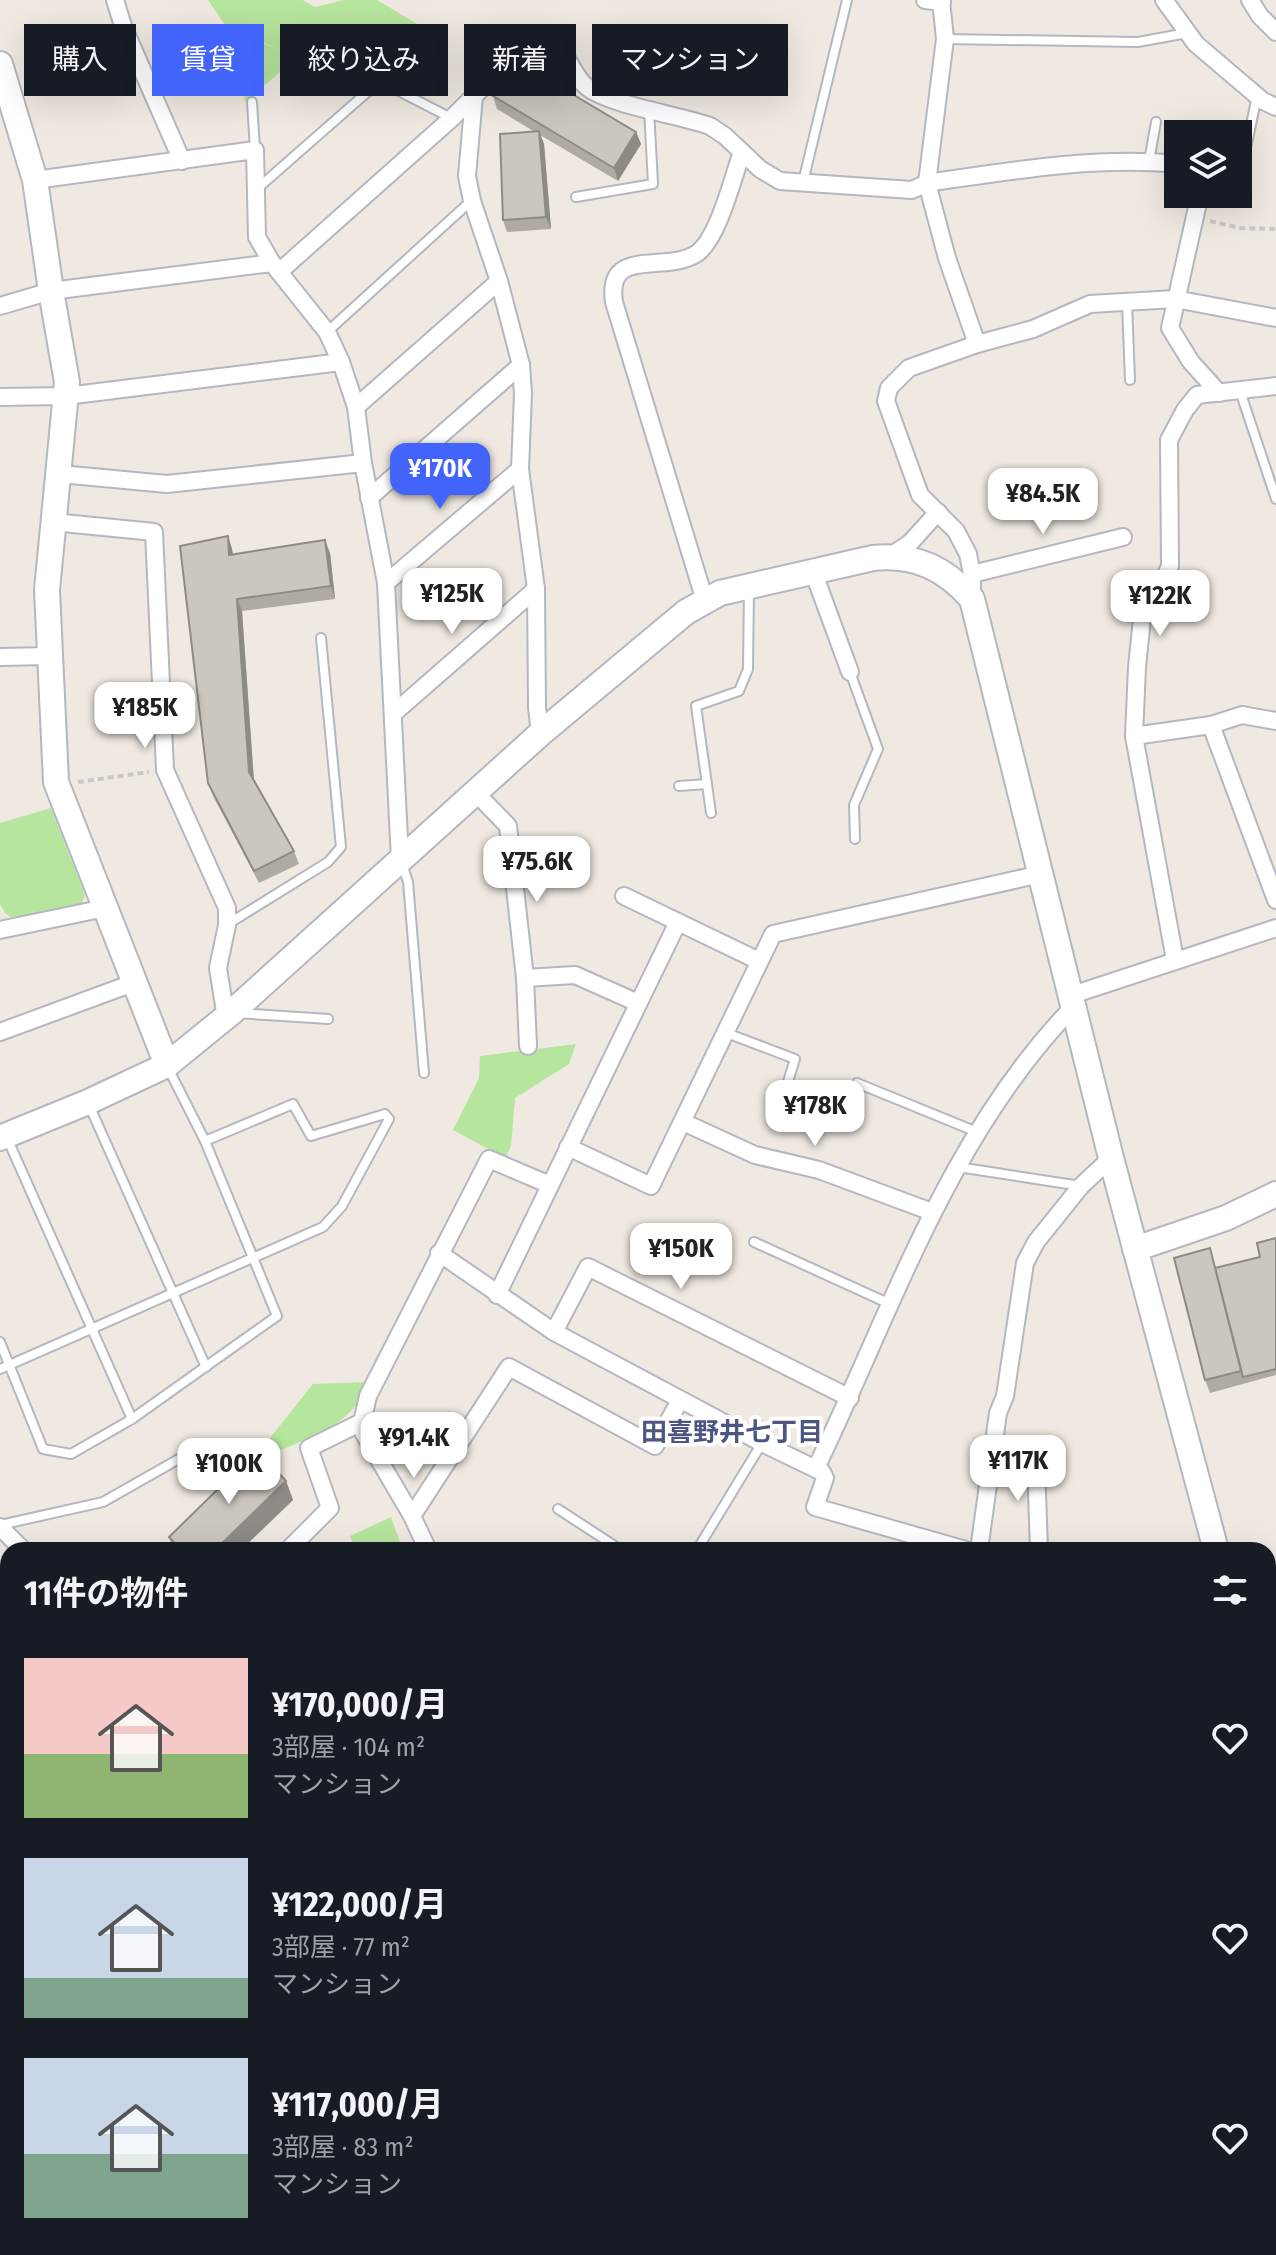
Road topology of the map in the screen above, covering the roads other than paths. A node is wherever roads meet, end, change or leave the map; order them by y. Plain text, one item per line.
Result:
1 (115, 0) edge
2 (847, 0) edge
3 (1164, 0) edge
4 (1250, 0) edge
5 (936, 1) edge
6 (1276, 32) edge
7 (1187, 33) junction
8 (945, 39) junction
9 (0, 64) edge
10 (576, 76) edge
11 (474, 96) joint
12 (1257, 96) junction
13 (252, 102) dead end
14 (1276, 107) edge
15 (649, 108) junction
16 (452, 118) junction
17 (1252, 120) edge
18 (1156, 122) dead end
19 (255, 150) junction
20 (742, 152) junction
21 (182, 161) junction
22 (1149, 161) junction
23 (1164, 163) edge
24 (35, 180) junction
25 (803, 182) junction
26 (927, 183) junction
27 (255, 190) junction
28 (576, 197) dead end
29 (472, 201) junction
30 (1198, 208) edge
31 (275, 268) junction
32 (499, 281) junction
33 (51, 291) junction
34 (1175, 299) junction
35 (1127, 303) junction
36 (0, 306) edge
37 (1276, 318) edge
38 (327, 332) junction
39 (977, 344) junction
40 (341, 362) junction
41 (521, 365) junction
42 (1130, 380) dead end
43 (1276, 386) edge
44 (1240, 391) junction
45 (1219, 393) junction
46 (66, 396) junction
47 (0, 397) edge
48 (356, 407) junction
49 (363, 463) junction
50 (520, 469) junction
51 (60, 474) junction
52 (369, 498) junction
53 (1276, 499) edge
54 (938, 512) junction
55 (53, 522) junction
56 (1123, 537) dead end
57 (889, 557) junction
58 (813, 571) junction
59 (972, 574) junction
60 (386, 583) junction
61 (749, 585) junction
62 (536, 589) junction
63 (972, 599) junction
64 (705, 601) junction
65 (321, 638) dead end
66 (49, 656) junction
67 (0, 657) edge
68 (850, 672) joint
69 (394, 713) junction
70 (1276, 721) edge
71 (1211, 725) junction
72 (540, 734) junction
73 (1134, 736) junction
74 (707, 784) junction
75 (679, 786) dead end
76 (475, 792) junction
77 (711, 813) dead end
78 (855, 839) dead end
79 (400, 859) junction
80 (1041, 874) junction
81 (624, 896) dead end
82 (1276, 900) edge
83 (105, 908) junction
84 (678, 922) junction
85 (227, 925) junction
86 (1276, 928) edge
87 (0, 930) edge
88 (1175, 960) junction
89 (759, 961) junction
90 (525, 978) junction
91 (133, 983) junction
92 (1073, 1001) junction
93 (638, 1003) junction
94 (228, 1015) junction
95 (328, 1019) dead end
96 (0, 1032) edge
97 (724, 1032) junction
98 (528, 1046) dead end
99 (167, 1065) junction
100 (424, 1073) dead end
101 (857, 1083) dead end
102 (808, 1098) dead end
103 (88, 1102) junction
104 (683, 1122) junction
105 (977, 1132) junction
106 (3, 1137) edge
107 (205, 1141) junction
108 (568, 1147) junction
109 (1111, 1158) junction
110 (958, 1167) junction
111 (550, 1185) junction
112 (1081, 1186) junction
113 (1276, 1194) edge
114 (932, 1212) junction
115 (754, 1242) dead end
116 (1135, 1249) junction
117 (439, 1253) junction
118 (255, 1257) junction
119 (172, 1293) junction
120 (497, 1295) junction
121 (890, 1304) junction
122 (92, 1328) junction
123 (554, 1332) junction
124 (0, 1342) edge
125 (10, 1364) junction
126 (206, 1367) junction
127 (0, 1369) edge
128 (850, 1398) junction
129 (680, 1400) junction
130 (132, 1419) junction
131 (362, 1422) junction
132 (762, 1443) junction
133 (184, 1456) dead end
134 (991, 1460) junction
135 (816, 1468) junction
136 (558, 1509) dead end
137 (412, 1516) junction
138 (0, 1526) edge
139 (15, 1542) edge
140 (296, 1542) edge
141 (424, 1542) edge
142 (609, 1542) edge
143 (702, 1542) edge
144 (938, 1542) edge
145 (980, 1542) edge
146 (1039, 1542) edge
147 (1214, 1542) edge

1 - 21 street
2 - 25 lane
3 - 7 street
4 - 6 street
5 - 8 street
7 - 8 lane
7 - 12 street
8 - 26 street
9 - 24 street
10 - 15 street
11 - 16 street
11 - 29 street
12 - 14 street
12 - 17 lane
13 - 19 lane
15 - 20 street
15 - 28 lane
16 - 27 lane
16 - 31 street
18 - 22 lane
19 - 21 street
19 - 27 street
20 - 25 street
20 - 64 street
21 - 24 street
22 - 23 street
22 - 26 street
24 - 33 street
25 - 26 street
26 - 39 street
27 - 31 street
29 - 32 street
29 - 38 lane
30 - 34 street
31 - 33 street
31 - 38 street
32 - 41 street
32 - 48 street
33 - 36 street
33 - 46 street
34 - 35 street
34 - 37 street
34 - 45 street
35 - 39 street
35 - 42 lane
38 - 40 street
39 - 54 street
40 - 46 street
40 - 48 street
41 - 50 street
41 - 52 street
43 - 44 street
44 - 45 street
44 - 53 lane
45 - 73 street
46 - 47 street
46 - 51 street
48 - 49 street
49 - 51 street
49 - 52 street
50 - 60 street
50 - 62 street
51 - 55 street
52 - 60 street
54 - 57 street
54 - 59 street
55 - 66 street
55 - 85 street
56 - 59 street
57 - 58 street
57 - 63 street
58 - 61 street
58 - 68 street
59 - 63 street
60 - 69 street
61 - 64 street
61 - 74 lane
62 - 69 street
62 - 72 street
63 - 80 street
64 - 72 street
65 - 85 lane
66 - 67 street
66 - 83 street
68 - 78 lane
69 - 79 street
70 - 71 street
71 - 73 street
71 - 82 street
72 - 76 street
73 - 88 street
74 - 75 lane
74 - 77 lane
76 - 79 street
76 - 90 street
79 - 94 street
79 - 100 lane
80 - 89 street
80 - 92 street
81 - 84 street
83 - 87 street
83 - 91 street
84 - 89 street
84 - 93 street
85 - 94 street
86 - 88 street
88 - 92 street
89 - 97 street
90 - 93 street
90 - 98 street
91 - 96 street
91 - 99 street
92 - 105 street
92 - 109 street
93 - 108 street
94 - 95 lane
94 - 99 street
97 - 102 lane
97 - 104 street
99 - 103 street
99 - 107 lane
101 - 105 lane
103 - 106 street
103 - 119 lane
104 - 108 street
104 - 114 street
105 - 110 street
106 - 122 lane
107 - 118 lane
107 - 118 lane
108 - 111 street
109 - 112 street
109 - 116 street
110 - 112 lane
110 - 114 street
111 - 117 street
111 - 120 street
112 - 134 street
113 - 116 street
114 - 121 street
115 - 121 lane
116 - 147 street
117 - 120 street
117 - 131 street
118 - 119 lane
118 - 126 lane
119 - 122 lane
119 - 126 lane
120 - 123 street
121 - 128 street
122 - 125 lane
122 - 130 lane
123 - 128 street
123 - 129 street
124 - 125 lane
125 - 127 lane
125 - 130 lane
126 - 130 lane
128 - 135 street
129 - 132 street
129 - 137 street
131 - 137 street
131 - 140 street
132 - 135 street
132 - 143 lane
133 - 138 lane
134 - 145 street
134 - 146 street
135 - 144 street
136 - 142 lane
137 - 141 street
138 - 139 street

